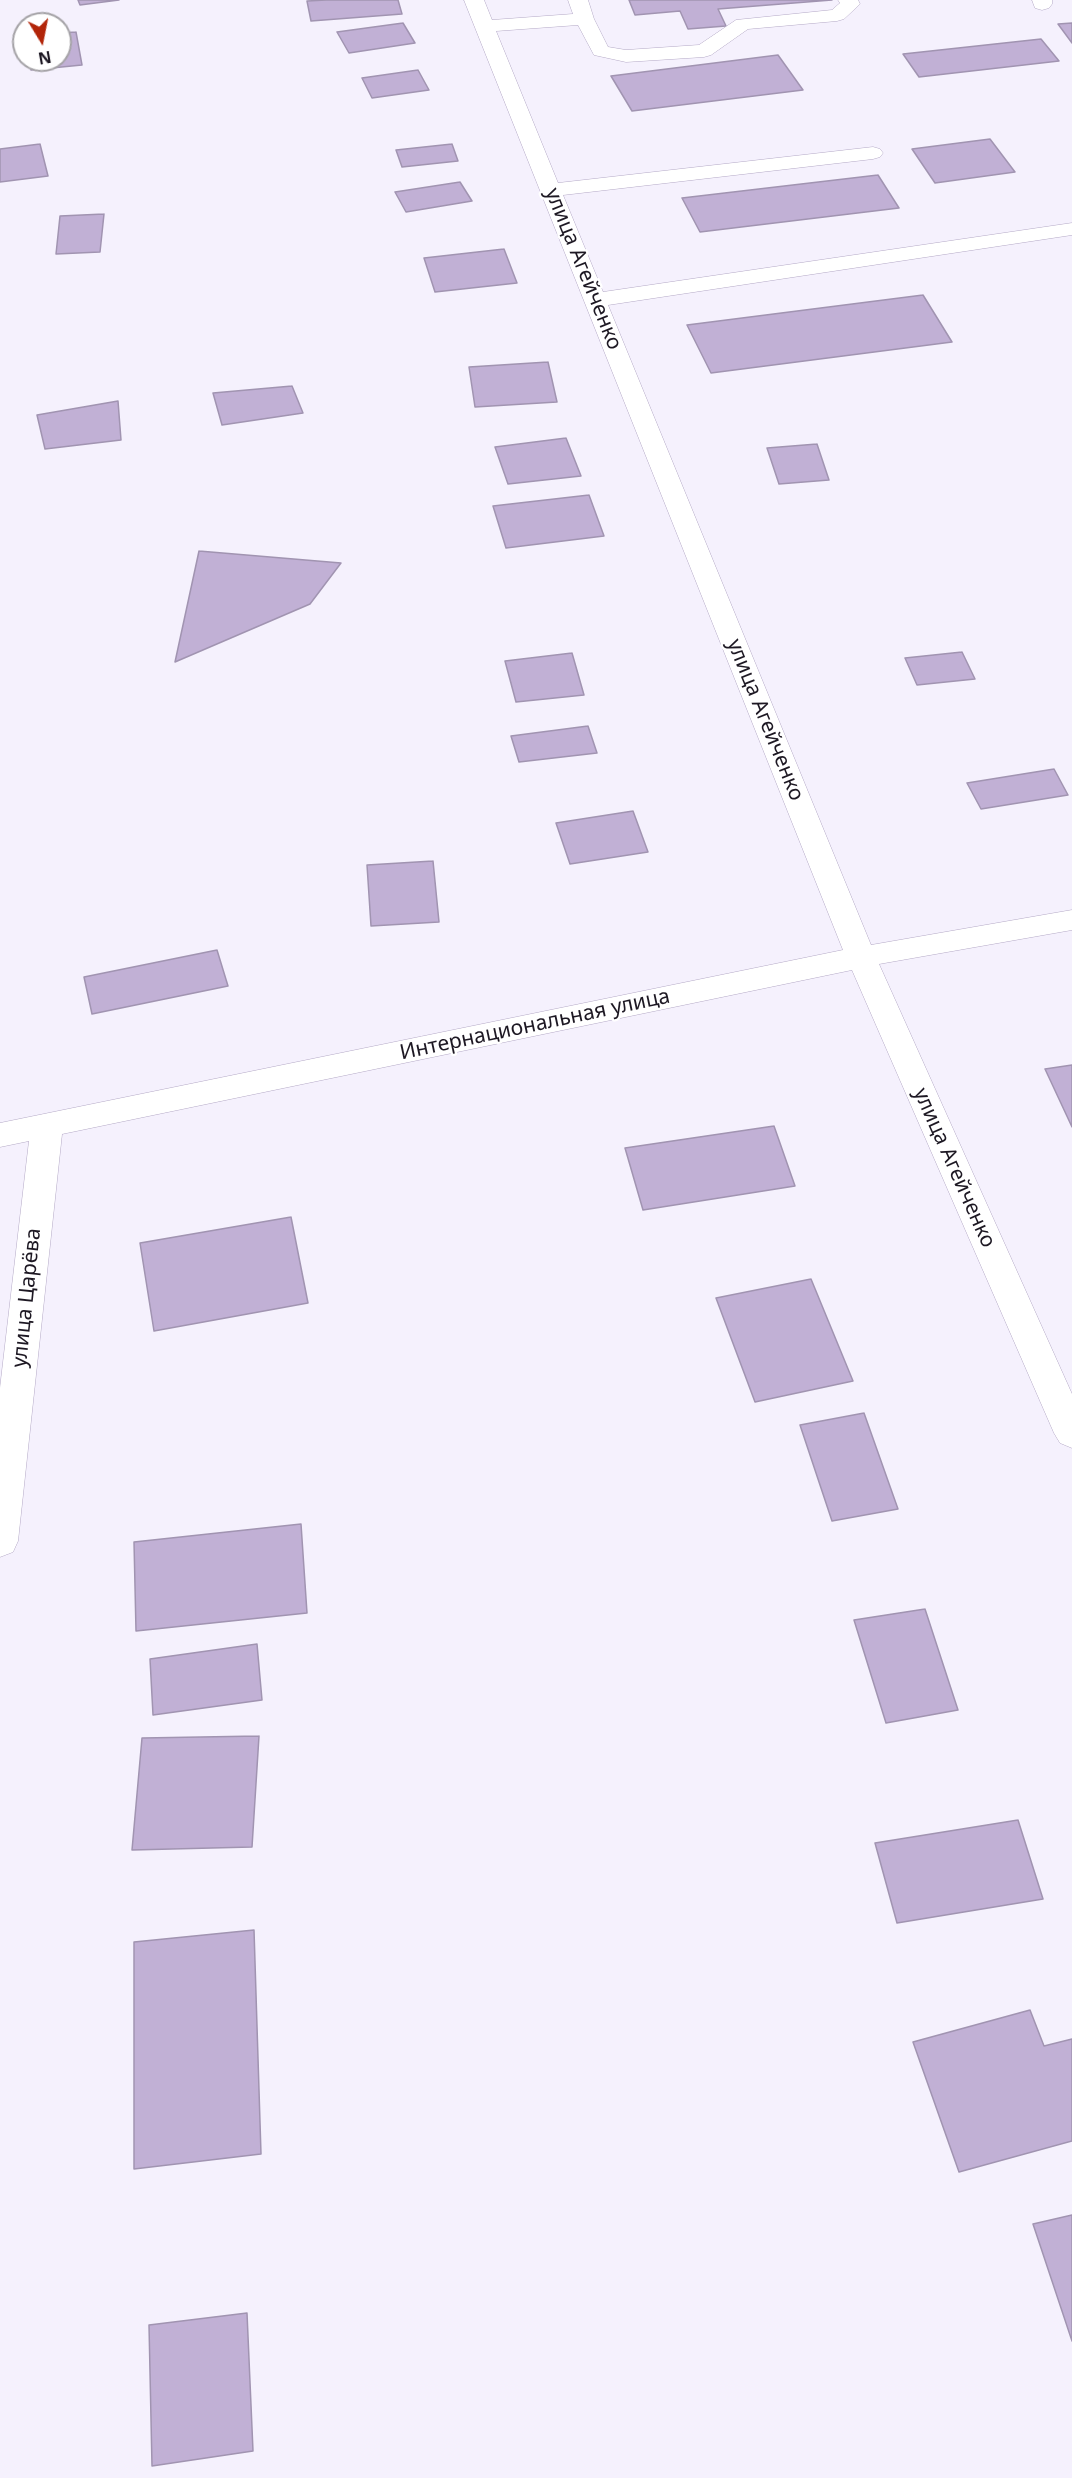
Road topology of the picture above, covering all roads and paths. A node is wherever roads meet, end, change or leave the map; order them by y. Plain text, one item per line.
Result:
1 (474, 0) edge
2 (848, 0) edge
3 (581, 9) edge
4 (484, 26) junction
5 (873, 153) dead end
6 (550, 190) junction
7 (1072, 229) edge
8 (595, 300) junction
9 (1072, 920) edge
10 (861, 957) junction
11 (47, 1126) junction
12 (0, 1135) edge
13 (1072, 1433) edge
14 (0, 1540) edge

1 - 4 street, улица Агейченко
2 - 3 street
3 - 4 street
4 - 6 street, улица Агейченко
5 - 6 street
6 - 8 street, улица Агейченко
7 - 8 street
8 - 10 street, улица Агейченко
9 - 10 street, Интернациональная улица
10 - 11 street, Интернациональная улица
10 - 13 street, улица Агейченко
11 - 12 street, Интернациональная улица
11 - 14 street, улица Царёва

